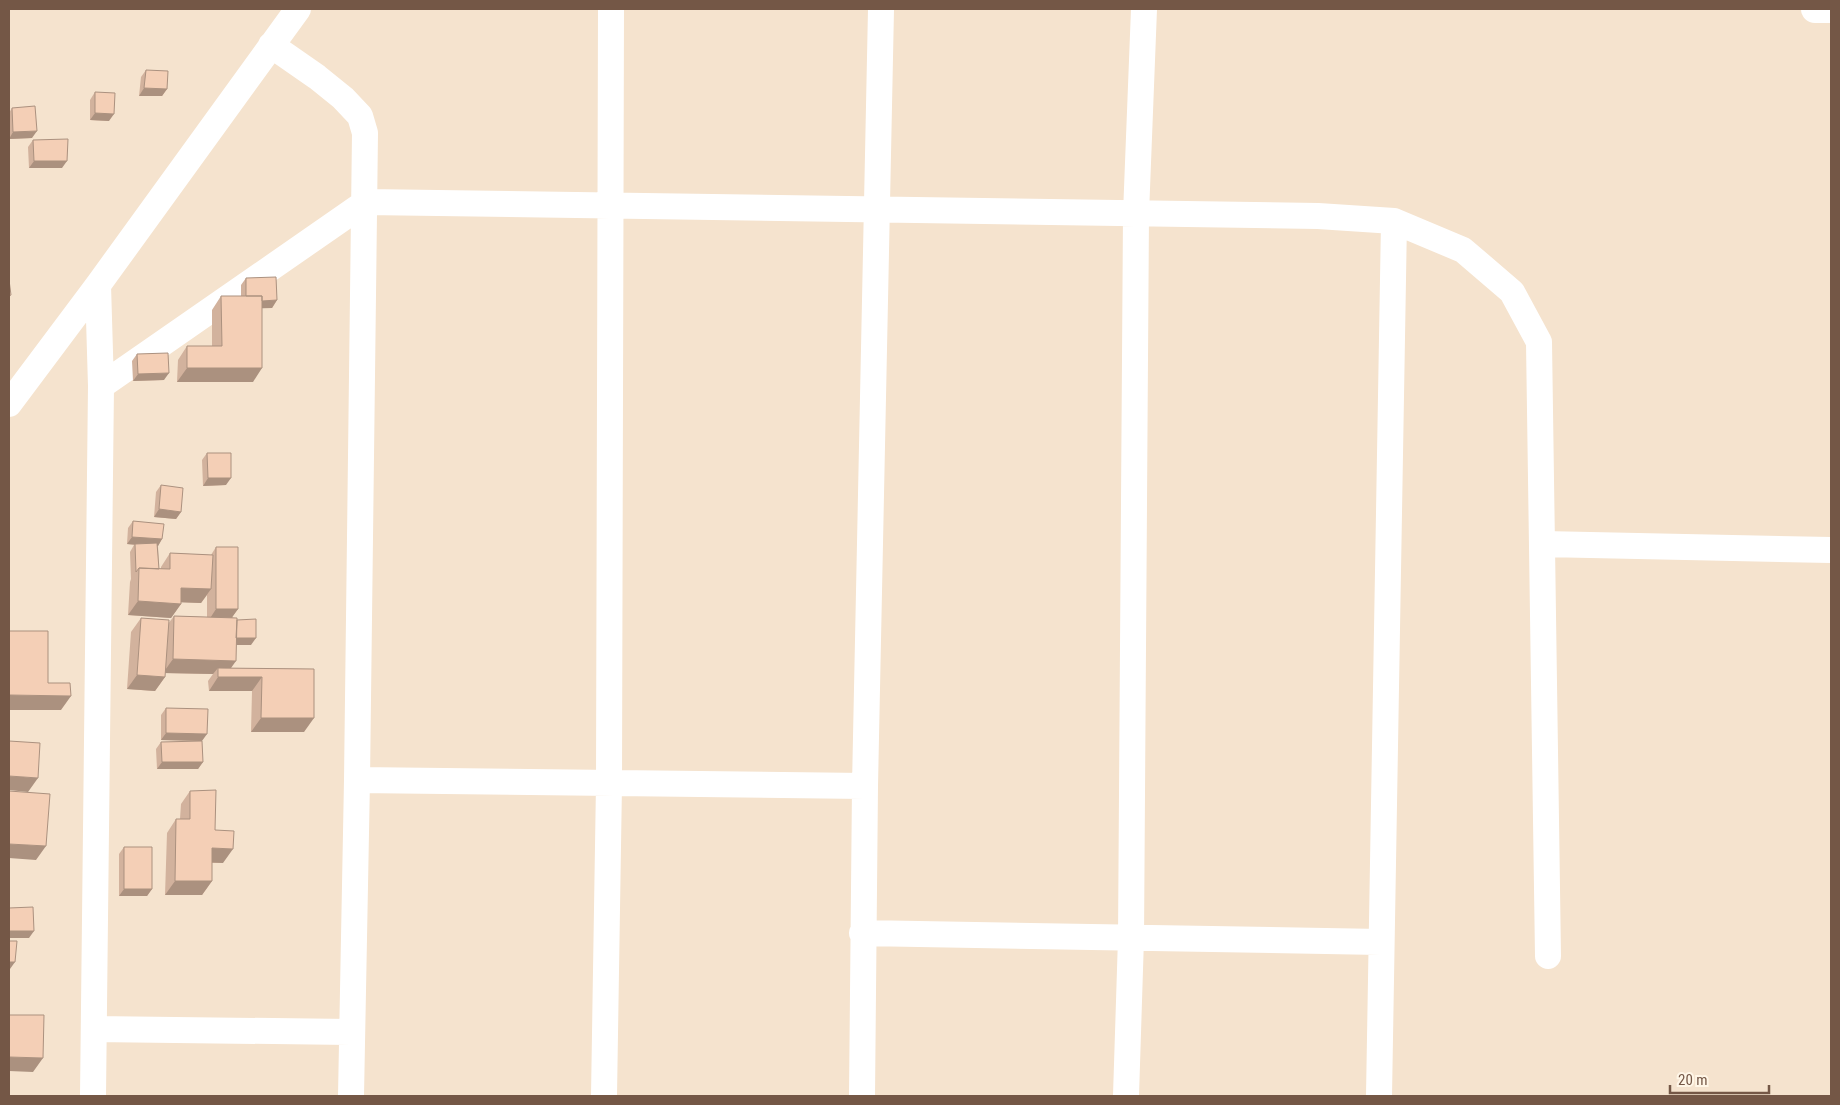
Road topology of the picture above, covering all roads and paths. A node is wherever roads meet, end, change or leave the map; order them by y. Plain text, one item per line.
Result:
1 (298, 9) edge
2 (611, 9) edge
3 (881, 9) edge
4 (1144, 9) edge
5 (1815, 9) edge
6 (1831, 9) edge
7 (271, 45) junction
8 (366, 202) junction
9 (610, 206) junction
10 (876, 208) junction
11 (1136, 214) junction
12 (1394, 221) junction
13 (98, 284) junction
14 (101, 386) junction
15 (9, 404) edge
16 (1543, 544) junction
17 (1831, 550) edge
18 (357, 780) junction
19 (610, 784) junction
20 (865, 786) junction
21 (862, 933) junction
22 (1131, 938) junction
23 (1381, 942) junction
24 (1548, 956) dead end
25 (94, 1029) junction
26 (351, 1032) junction
27 (93, 1096) edge
28 (351, 1096) edge
29 (604, 1096) edge
30 (862, 1096) edge
31 (1126, 1096) edge
32 (1379, 1096) edge

1 - 7 street
2 - 9 street
3 - 10 street
4 - 11 street
5 - 6 street
7 - 8 street
7 - 13 street
8 - 9 street
8 - 14 street
8 - 18 street
9 - 10 street
9 - 19 street
10 - 11 street
10 - 20 street
11 - 12 street
11 - 22 street
12 - 16 street
12 - 23 street
13 - 14 street
13 - 15 street
14 - 25 street
16 - 17 street
16 - 24 street
18 - 19 street
18 - 26 street
19 - 20 street
19 - 29 street
20 - 21 street
21 - 22 street
21 - 30 street
22 - 23 street
22 - 31 street
23 - 32 street
25 - 26 street
25 - 27 street
26 - 28 street

